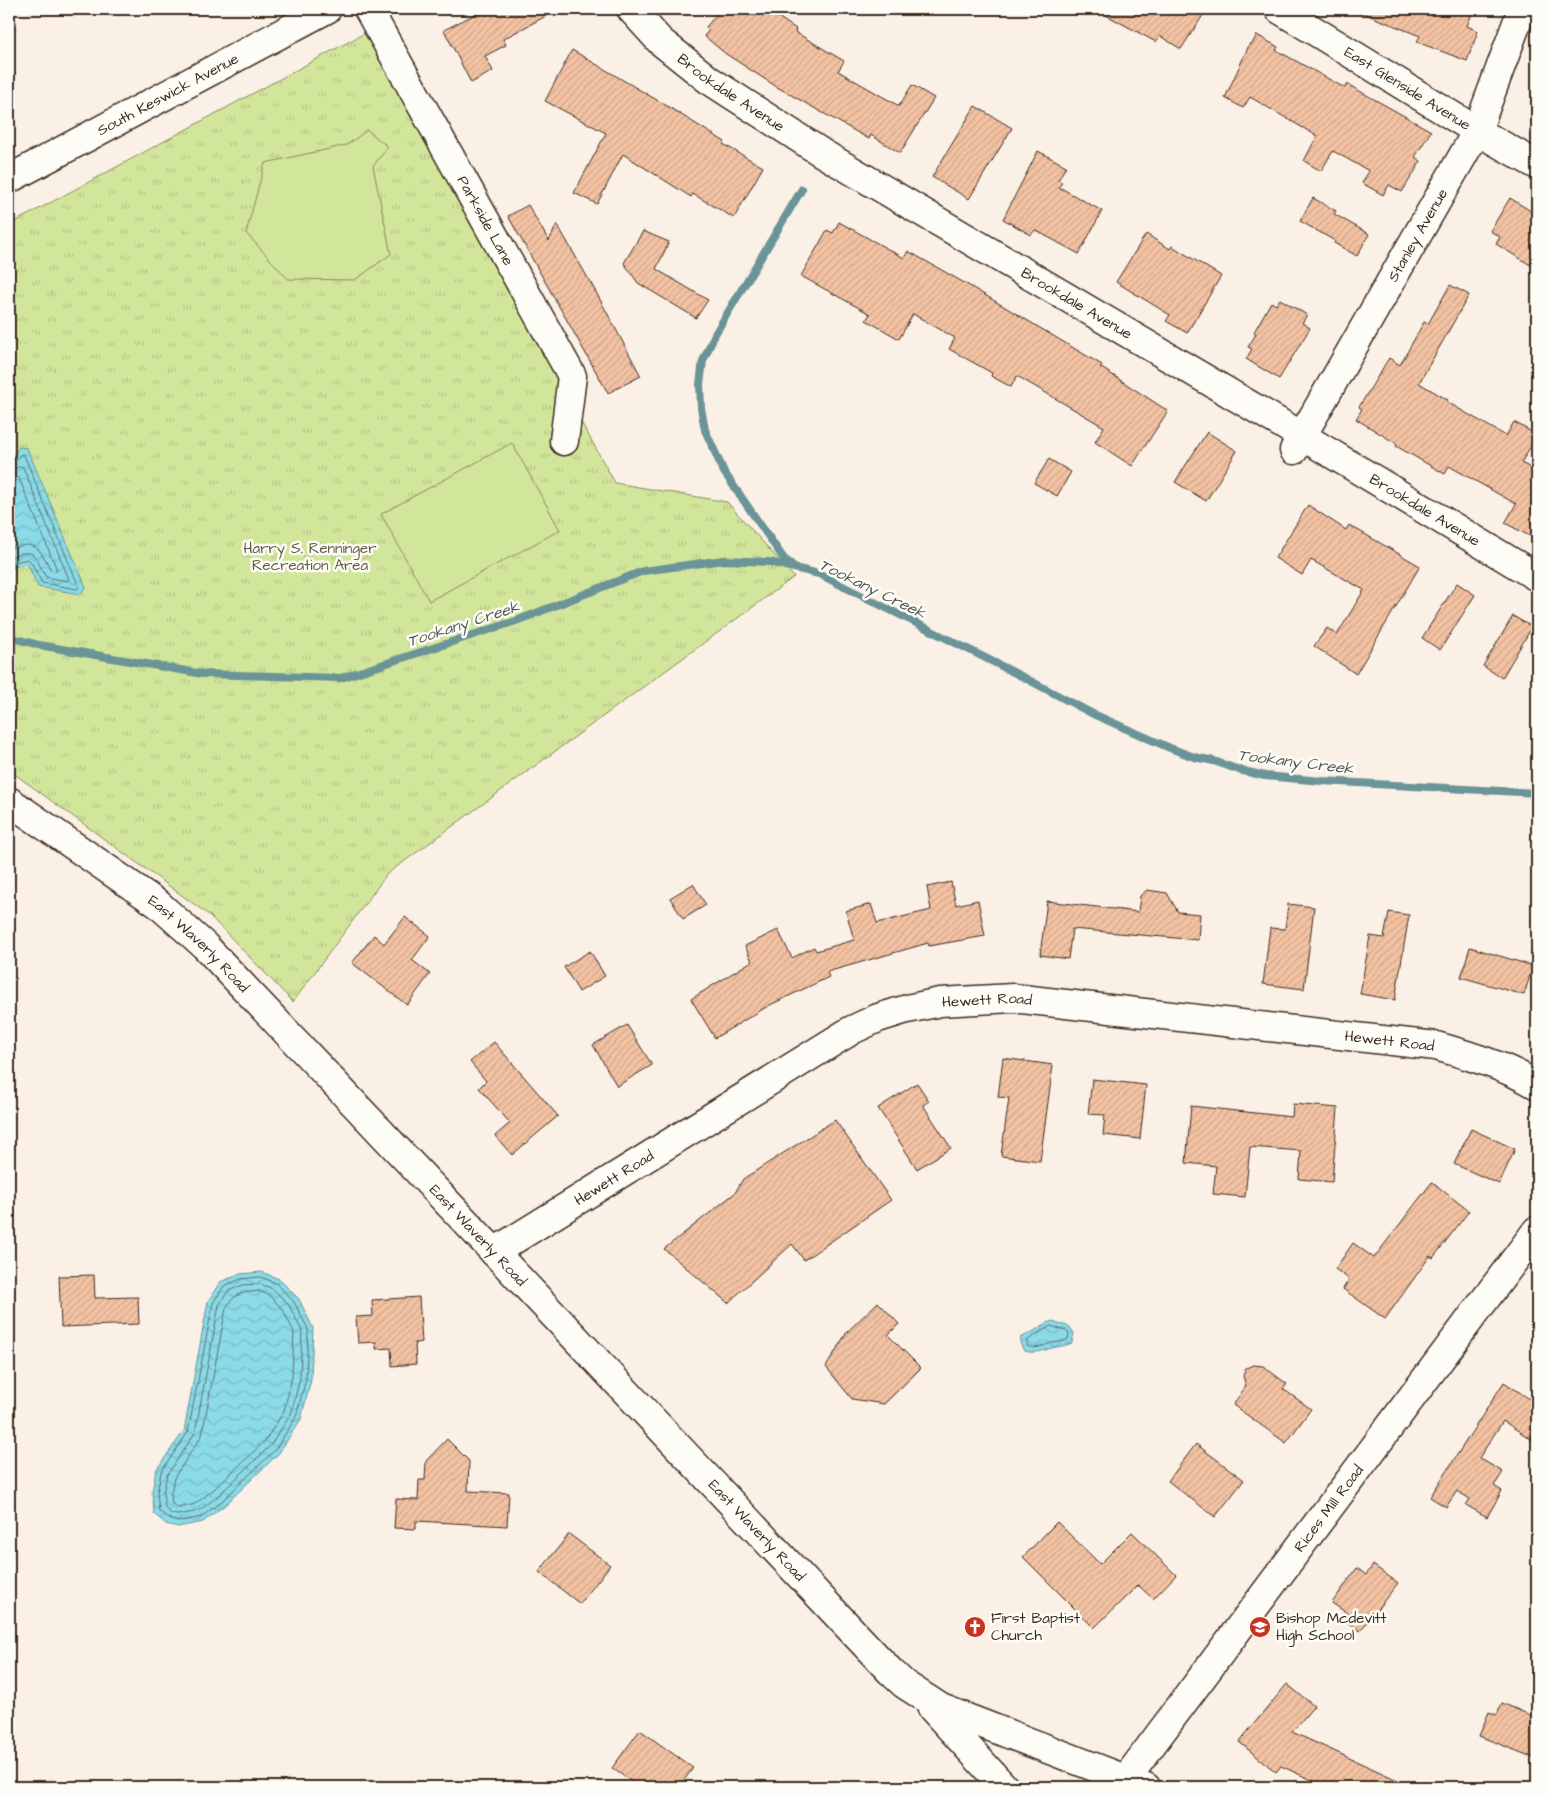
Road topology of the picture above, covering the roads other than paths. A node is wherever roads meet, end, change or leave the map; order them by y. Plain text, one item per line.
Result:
1 (327, 9) edge
2 (368, 9) edge
3 (631, 9) edge
4 (1279, 9) edge
5 (1522, 9) edge
6 (1477, 131) junction
7 (1537, 165) edge
8 (9, 179) edge
9 (564, 441) dead end
10 (1298, 444) junction
11 (1537, 577) edge
12 (9, 800) edge
13 (1537, 1085) edge
14 (1537, 1230) edge
15 (494, 1252) junction
16 (923, 1698) junction
17 (1131, 1785) edge
18 (1004, 1787) edge

1 - 8 street, South Keswick Avenue
2 - 9 street, Parkside Lane
3 - 10 street, Brookdale Avenue
4 - 6 street, East Glenside Avenue
5 - 6 street, Stanley Avenue
6 - 7 street, East Glenside Avenue
6 - 10 street, Stanley Avenue
10 - 11 street, Brookdale Avenue
12 - 15 street, East Waverly Road
13 - 15 street, Hewett Road
14 - 17 street, Rices Mill Road
15 - 16 street, East Waverly Road
16 - 17 street, East Waverly Road
16 - 18 street, East Waverly Road

